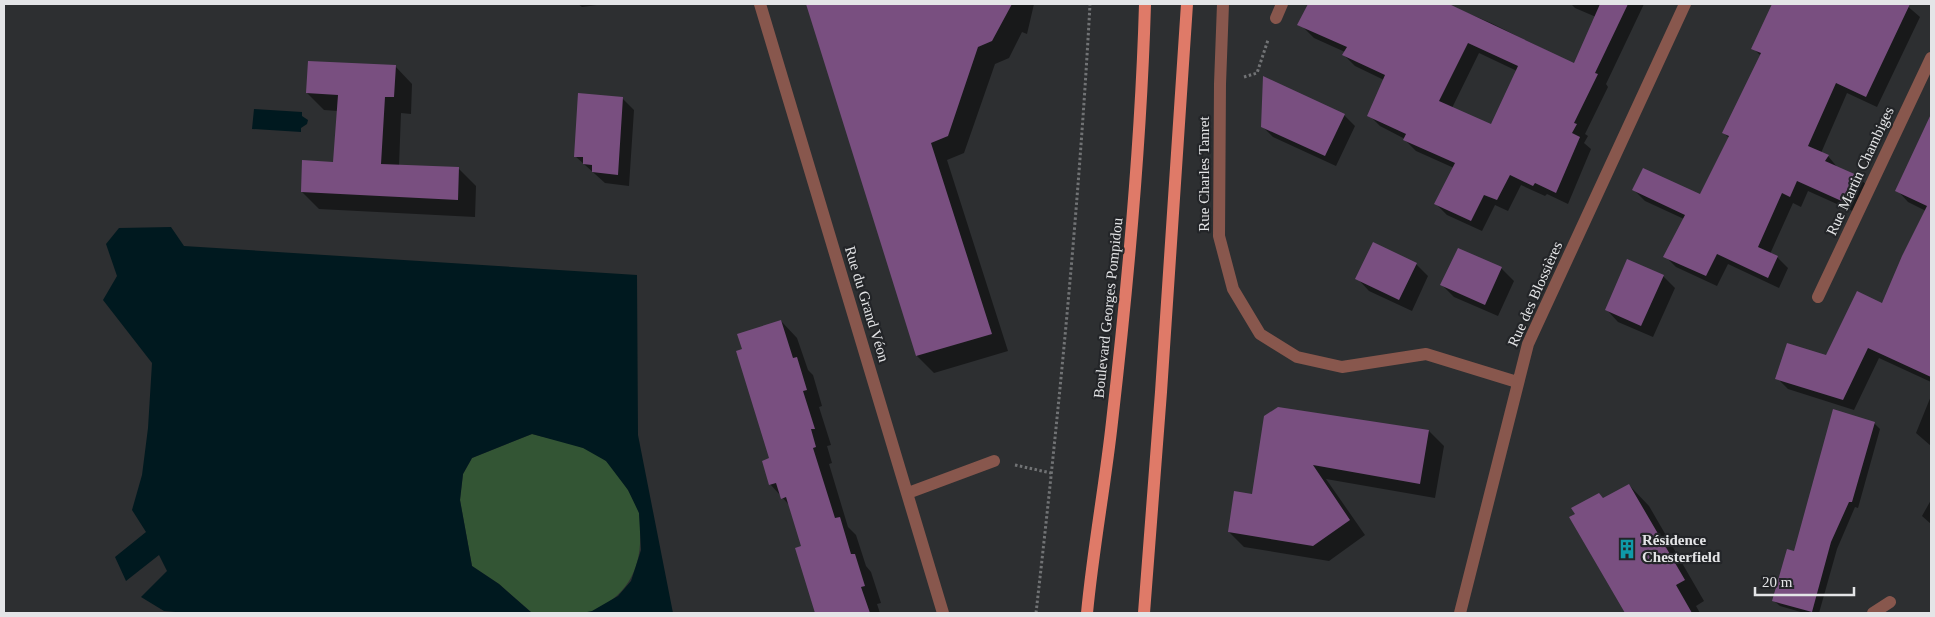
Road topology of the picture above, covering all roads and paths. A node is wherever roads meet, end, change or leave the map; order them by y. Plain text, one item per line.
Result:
1 (760, 4) edge
2 (1090, 4) edge
3 (1145, 4) edge
4 (1187, 4) edge
5 (1223, 4) edge
6 (1282, 4) edge
7 (1685, 4) edge
8 (1276, 18) joint
9 (1931, 58) edge
10 (1220, 84) junction
11 (1818, 297) dead end
12 (1517, 382) junction
13 (994, 461) joint
14 (1052, 473) junction
15 (908, 493) junction
16 (1890, 602) dead end
17 (943, 613) edge
18 (1036, 613) edge
19 (1087, 613) edge
20 (1144, 613) edge
21 (1460, 613) edge
22 (1873, 613) edge

1 - 15 street, Rue du Grand Véon
2 - 14 path
3 - 19 main road, Boulevard Georges Pompidou
4 - 20 main road
5 - 10 street, Rue Charles Tanret
6 - 8 street
7 - 12 street, Rue des Blossières
8 - 10 path
9 - 11 street, Rue Martin Chambiges
10 - 12 street, Rue Charles Tanret
12 - 21 street, Rue des Blossières
13 - 14 path
13 - 15 street
14 - 18 path
15 - 17 street, Rue du Grand Véon
16 - 22 street

